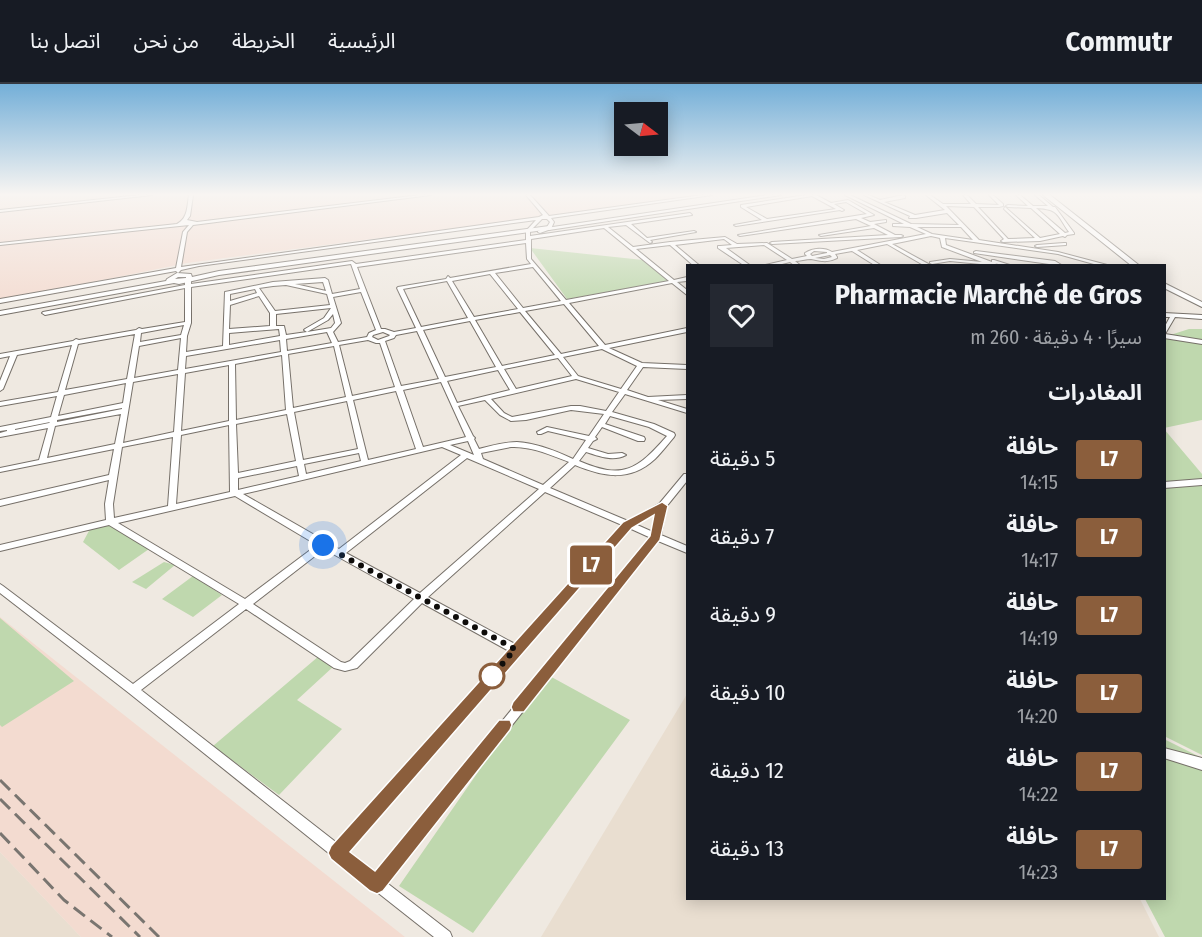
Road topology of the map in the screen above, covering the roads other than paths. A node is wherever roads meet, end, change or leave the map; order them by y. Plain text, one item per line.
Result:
1 (86, 235) edge
2 (185, 235) edge
3 (452, 235) edge
4 (452, 235) edge
5 (458, 235) edge
6 (531, 235) edge
7 (536, 235) edge
8 (556, 235) edge
9 (616, 235) edge
10 (642, 235) edge
11 (675, 235) edge
12 (744, 235) edge
13 (765, 235) edge
14 (790, 235) edge
15 (822, 235) edge
16 (866, 235) edge
17 (931, 235) joint
18 (971, 235) edge
19 (1002, 235) edge
20 (1035, 235) edge
21 (1093, 235) edge
22 (1095, 235) edge
23 (893, 236) joint
24 (906, 236) dead end
25 (1065, 236) edge
26 (871, 237) junction
27 (945, 237) junction
28 (529, 239) junction
29 (647, 239) junction
30 (710, 240) junction
31 (753, 240) dead end
32 (798, 240) junction
33 (969, 240) junction
34 (1007, 240) junction
35 (1040, 240) junction
36 (977, 241) junction
37 (669, 243) junction
38 (887, 243) junction
39 (0, 244) edge
40 (997, 244) junction
41 (1064, 244) dead end
42 (654, 245) junction
43 (735, 245) junction
44 (720, 247) junction
45 (1020, 247) junction
46 (634, 248) junction
47 (852, 249) junction
48 (952, 249) junction
49 (976, 252) junction
50 (832, 253) junction
51 (348, 254) junction
52 (810, 257) junction
53 (1023, 258) junction
54 (791, 260) junction
55 (830, 260) junction
56 (950, 263) edge
57 (353, 264) junction
58 (695, 264) edge
59 (746, 264) edge
60 (772, 264) edge
61 (796, 264) edge
62 (836, 264) edge
63 (877, 264) edge
64 (931, 264) edge
65 (974, 264) edge
66 (994, 264) edge
67 (1006, 264) edge
68 (1052, 264) edge
69 (1102, 264) edge
70 (1132, 264) edge
71 (1132, 264) edge
72 (271, 265) junction
73 (534, 265) junction
74 (491, 272) junction
75 (272, 273) junction
76 (448, 278) junction
77 (181, 279) junction
78 (686, 279) edge
79 (674, 282) junction
80 (281, 283) junction
81 (273, 284) junction
82 (1166, 286) edge
83 (256, 287) junction
84 (363, 290) junction
85 (686, 292) edge
86 (260, 294) junction
87 (329, 294) junction
88 (0, 301) edge
89 (564, 302) junction
90 (226, 304) junction
91 (1202, 306) edge
92 (333, 308) junction
93 (522, 309) junction
94 (0, 312) edge
95 (45, 313) dead end
96 (273, 314) junction
97 (1166, 315) edge
98 (1173, 316) junction
99 (1202, 317) edge
100 (472, 319) junction
101 (188, 323) junction
102 (273, 326) junction
103 (417, 328) junction
104 (333, 329) junction
105 (139, 330) junction
106 (379, 330) junction
107 (686, 330) edge
108 (226, 331) junction
109 (1166, 331) edge
110 (393, 334) junction
111 (300, 335) junction
112 (1166, 335) edge
113 (184, 336) junction
114 (284, 337) junction
115 (369, 338) junction
116 (76, 341) junction
117 (382, 341) junction
118 (1202, 342) edge
119 (336, 344) junction
120 (136, 345) junction
121 (603, 347) junction
122 (226, 348) junction
123 (285, 352) junction
124 (14, 354) junction
125 (182, 355) junction
126 (0, 356) edge
127 (558, 356) junction
128 (232, 362) junction
129 (641, 365) junction
130 (686, 367) edge
131 (500, 368) junction
132 (182, 371) junction
133 (576, 377) junction
134 (443, 380) junction
135 (129, 381) junction
136 (398, 388) junction
137 (0, 389) edge
138 (514, 392) junction
139 (623, 392) junction
140 (61, 393) junction
141 (686, 397) edge
142 (487, 398) junction
143 (349, 399) junction
144 (645, 399) junction
145 (0, 404) edge
146 (455, 405) junction
147 (124, 408) junction
148 (290, 411) junction
149 (686, 411) edge
150 (609, 415) junction
151 (54, 422) junction
152 (234, 422) junction
153 (602, 425) junction
154 (0, 429) edge
155 (11, 430) junction
156 (541, 432) dead end
157 (178, 434) junction
158 (0, 435) edge
159 (471, 438) junction
160 (593, 439) junction
161 (641, 439) dead end
162 (444, 445) junction
163 (119, 446) junction
164 (420, 449) junction
165 (585, 449) junction
166 (362, 450) junction
167 (466, 454) junction
168 (622, 455) dead end
169 (479, 456) junction
170 (42, 461) junction
171 (572, 461) junction
172 (302, 462) junction
173 (365, 462) junction
174 (0, 470) edge
175 (234, 476) junction
176 (113, 477) junction
177 (303, 477) junction
178 (686, 477) edge
179 (1202, 482) edge
180 (1166, 485) edge
181 (542, 488) junction
182 (234, 492) junction
183 (0, 503) edge
184 (662, 506) junction
185 (172, 507) junction
186 (110, 522) junction
187 (627, 525) junction
188 (656, 537) junction
189 (323, 545) junction
190 (0, 548) edge
191 (686, 550) edge
192 (340, 553) junction
193 (0, 588) edge
194 (420, 599) junction
195 (246, 604) junction
196 (515, 649) junction
197 (134, 690) junction
198 (1166, 754) edge
199 (1202, 764) edge
200 (337, 853) junction
201 (377, 885) junction
202 (445, 937) edge

1 - 39 street
2 - 77 street
3 - 77 main road
4 - 77 street
5 - 51 main road
6 - 28 street
7 - 28 street
8 - 28 street
9 - 46 street
10 - 29 street
11 - 29 street
12 - 31 street
13 - 32 street
14 - 32 street
15 - 32 street
16 - 26 street
17 - 27 street
17 - 38 street
18 - 36 street
19 - 34 street
20 - 35 street
21 - 70 highway
22 - 71 highway
23 - 24 street
23 - 26 street
25 - 35 street
26 - 32 street
27 - 33 street
27 - 48 street
28 - 57 street
28 - 73 street
29 - 42 street
30 - 37 street
30 - 43 street
30 - 44 street
33 - 36 street
33 - 49 street
34 - 35 street
34 - 40 street
36 - 40 street
37 - 42 street
37 - 58 street
38 - 47 street
38 - 64 street
40 - 45 street
41 - 45 street
42 - 46 street
43 - 44 street
43 - 54 street
44 - 59 street
45 - 53 street
45 - 69 street
46 - 79 street
47 - 50 street
47 - 63 street
48 - 56 street
48 - 66 street
49 - 53 street
49 - 67 street
50 - 52 street
50 - 55 street
51 - 57 street
51 - 72 main road
52 - 54 street
52 - 55 street
53 - 68 street
54 - 60 street
54 - 61 street
55 - 62 street
56 - 64 street
56 - 65 street
57 - 75 street
57 - 84 street
72 - 75 street
72 - 77 main road
73 - 74 street
73 - 89 street
74 - 76 street
74 - 93 street
75 - 77 street
75 - 81 street
76 - 100 street
76 - 103 street
77 - 88 street
77 - 94 main road
77 - 95 street
77 - 101 street
78 - 79 street
79 - 85 street
79 - 89 street
80 - 81 street
80 - 87 street
80 - 87 street
81 - 83 street
82 - 91 highway
83 - 86 street
83 - 90 street
84 - 87 street
84 - 106 street
86 - 90 street
86 - 96 street
87 - 92 street
89 - 93 street
89 - 121 street
90 - 108 street
92 - 96 street
92 - 104 street
92 - 111 street
93 - 100 street
93 - 127 street
96 - 102 street
97 - 98 street
98 - 99 street
98 - 109 street
100 - 103 street
100 - 131 street
101 - 105 street
101 - 113 street
102 - 108 street
102 - 114 street
103 - 110 street
103 - 134 street
104 - 111 street
104 - 119 street
105 - 116 street
105 - 120 street
106 - 110 street
106 - 115 street
107 - 121 street
108 - 122 street
110 - 117 street
111 - 114 street
112 - 118 street
113 - 120 street
113 - 125 street
114 - 122 street
114 - 123 street
115 - 117 street
115 - 119 street
116 - 124 street
116 - 140 street
117 - 136 street
119 - 123 street
119 - 143 street
120 - 135 street
121 - 127 street
121 - 129 street
122 - 125 street
123 - 128 street
123 - 148 street
124 - 126 street
124 - 137 street
125 - 132 street
127 - 131 street
127 - 133 street
128 - 132 street
128 - 152 street
129 - 130 street
129 - 139 street
131 - 134 street
131 - 138 street
132 - 135 street
132 - 157 street
133 - 138 street
133 - 139 street
134 - 136 street
134 - 146 street
135 - 140 street
135 - 147 street
136 - 143 street
136 - 164 street
138 - 142 street
139 - 144 street
139 - 150 street
140 - 145 street
140 - 151 street
141 - 144 street
142 - 146 street
142 - 150 street
143 - 148 street
143 - 166 street
144 - 149 street
146 - 159 street
147 - 151 street
147 - 163 street
148 - 152 street
148 - 172 street
150 - 153 street
150 - 171 street
151 - 155 street
151 - 170 street
152 - 157 street
152 - 175 street
153 - 160 street
153 - 161 street
154 - 155 street
155 - 158 street
156 - 160 street
157 - 163 street
157 - 185 street
159 - 162 street
159 - 169 street
160 - 165 street
162 - 164 street
162 - 167 street
163 - 170 street
163 - 176 street
164 - 173 street
165 - 168 street
165 - 171 street
166 - 172 street
166 - 173 street
167 - 169 street
167 - 192 street
169 - 171 street
169 - 181 street
170 - 174 street
171 - 181 street
172 - 175 street
172 - 177 street
173 - 177 street
175 - 182 street
176 - 183 street
176 - 186 street
177 - 182 street
178 - 184 street
179 - 180 street
181 - 187 street
181 - 194 street
182 - 185 street
182 - 189 street
184 - 187 street
184 - 188 street
185 - 186 street
186 - 190 street
186 - 195 street
187 - 188 street
187 - 196 street
188 - 191 street
188 - 201 street
189 - 192 street
189 - 195 street
192 - 194 street
193 - 197 street
194 - 195 street
194 - 196 street
195 - 197 street
196 - 200 street
197 - 200 street
198 - 199 street
200 - 201 street
201 - 202 street

